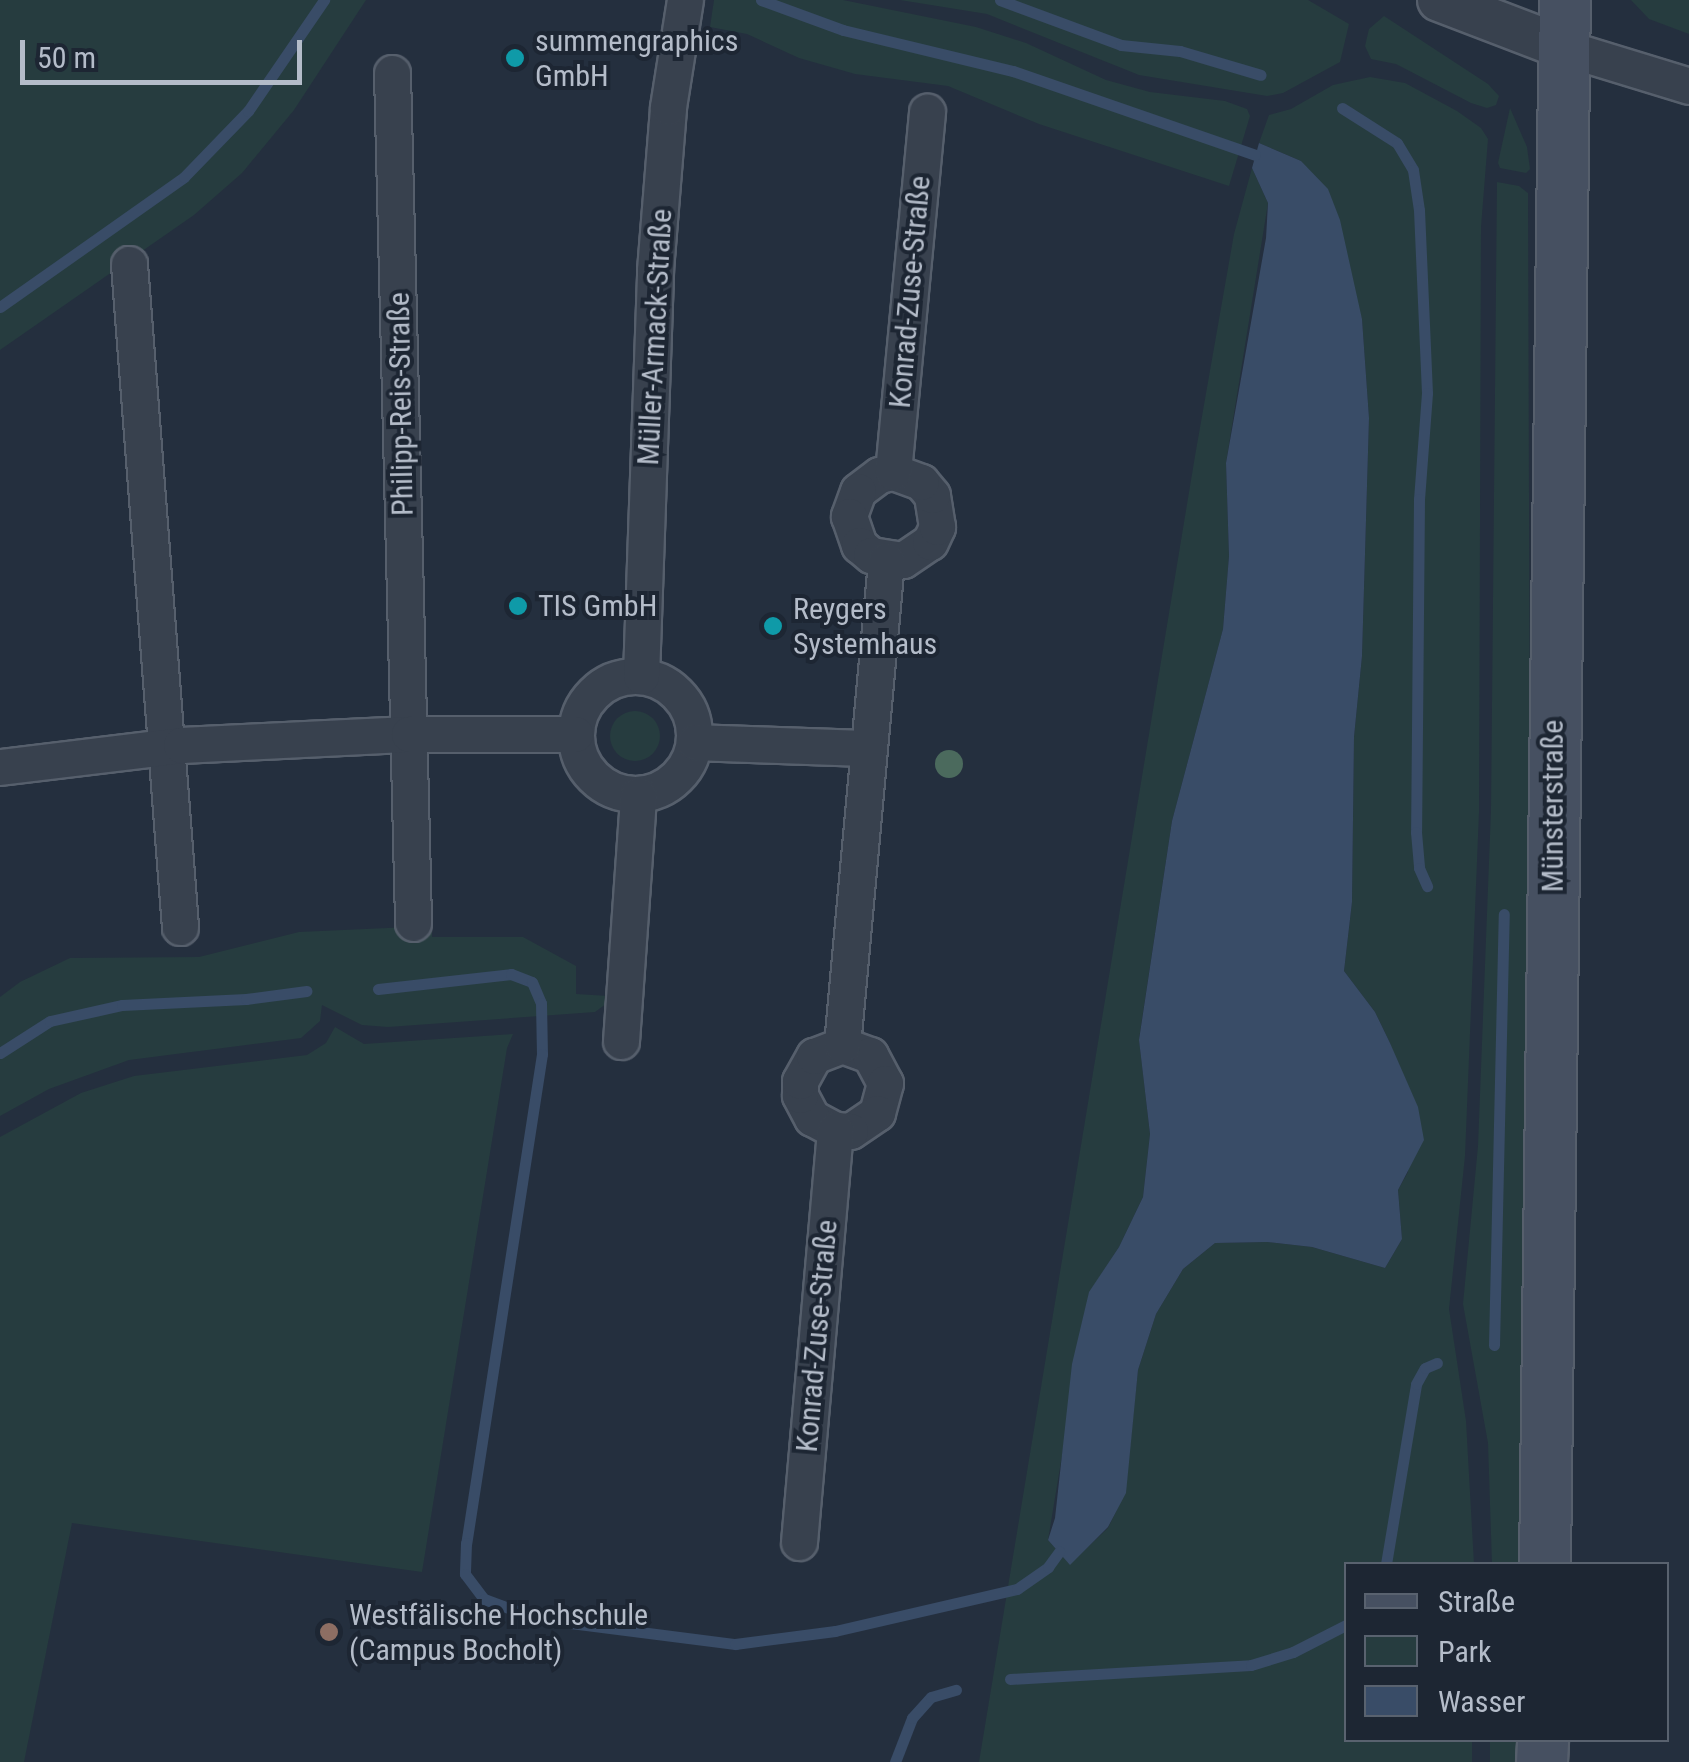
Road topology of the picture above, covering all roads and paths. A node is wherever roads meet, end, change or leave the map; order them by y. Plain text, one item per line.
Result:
1 (685, 0) edge
2 (1439, 0) edge
3 (1565, 24) edge
4 (392, 73) dead end
5 (1689, 86) edge
6 (928, 112) dead end
7 (129, 264) dead end
8 (893, 472) junction
9 (886, 560) junction
10 (641, 676) junction
11 (409, 734) junction
12 (575, 734) junction
13 (695, 742) junction
14 (167, 746) junction
15 (869, 748) junction
16 (0, 766) edge
17 (638, 795) junction
18 (413, 923) dead end
19 (180, 927) dead end
20 (621, 1041) dead end
21 (842, 1045) junction
22 (834, 1130) junction
23 (798, 1542) dead end
24 (1545, 1562) edge

1 - 10 street, Müller-Armack-Straße
2 - 3 street
3 - 5 street
3 - 24 main road, Münsterstraße
4 - 11 street, Philipp-Reis-Straße
6 - 8 street, Konrad-Zuse-Straße
7 - 14 street
8 - 9 street
8 - 9 street
9 - 15 street
10 - 12 street
10 - 13 street
11 - 12 street
11 - 14 street
11 - 18 street, Philipp-Reis-Straße
12 - 17 street
13 - 15 street
13 - 17 street
14 - 16 street
14 - 19 street
15 - 21 street
17 - 20 street
21 - 22 street
21 - 22 street
22 - 23 street, Konrad-Zuse-Straße

